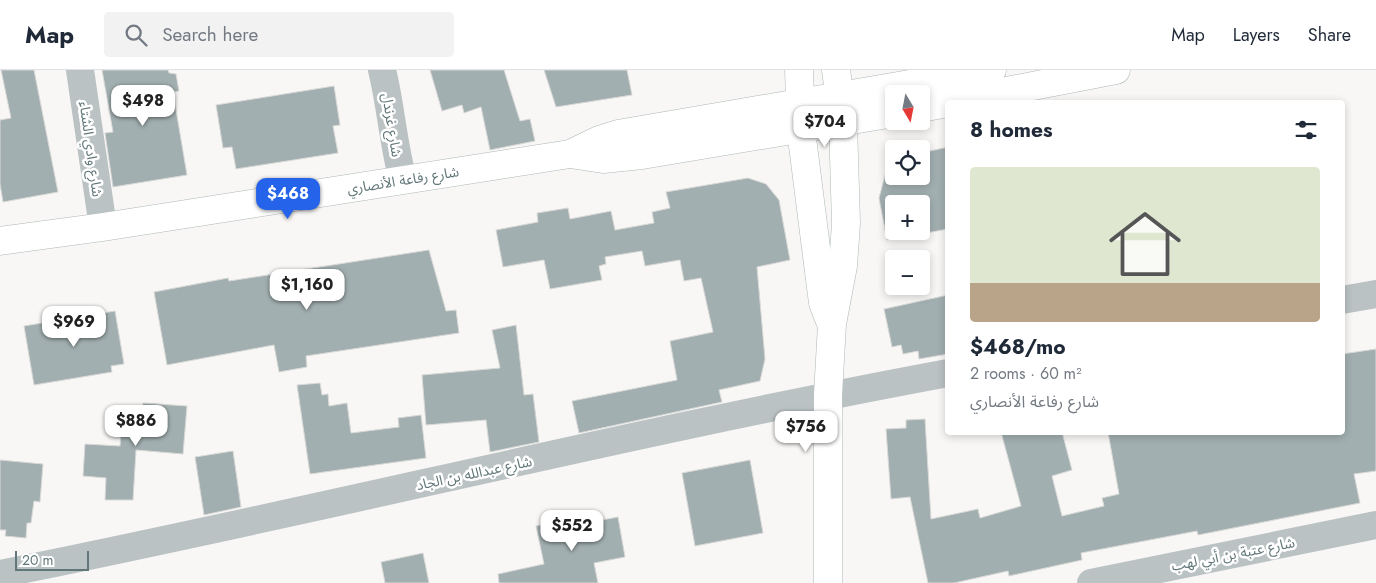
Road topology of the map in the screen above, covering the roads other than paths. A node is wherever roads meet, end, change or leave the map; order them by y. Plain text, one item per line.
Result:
1 (80, 70) edge
2 (382, 70) edge
3 (799, 70) edge
4 (992, 70) edge
5 (1116, 70) edge
6 (838, 83) edge
7 (963, 100) edge
8 (945, 104) edge
9 (930, 106) edge
10 (885, 115) edge
11 (800, 117) junction
12 (843, 123) junction
13 (403, 180) junction
14 (103, 228) junction
15 (0, 240) edge
16 (1376, 294) edge
17 (1345, 299) edge
18 (832, 324) junction
19 (945, 374) edge
20 (828, 395) junction
21 (1376, 525) edge
22 (0, 574) edge
23 (828, 583) edge
24 (1091, 583) edge

1 - 14 street, شارع وادي الشتاء
2 - 13 street, شارع غرندل
3 - 11 street
4 - 6 street, شارع رفاعة الأنصاري
5 - 7 street
6 - 11 street, شارع رفاعة الأنصاري
6 - 12 street
8 - 9 street
10 - 12 street, شارع رفاعة الأنصاري
11 - 12 street, شارع رفاعة الأنصاري
11 - 13 street, شارع رفاعة الأنصاري
11 - 18 street
12 - 18 street
13 - 14 street, شارع رفاعة الأنصاري
14 - 15 street, شارع رفاعة الأنصاري
16 - 17 street
18 - 20 street
19 - 20 street, شارع عبدالله بن الجاد
20 - 22 street, شارع عبدالله بن الجاد
20 - 23 street
21 - 24 street, شارع عتبة بن أبي لهب

